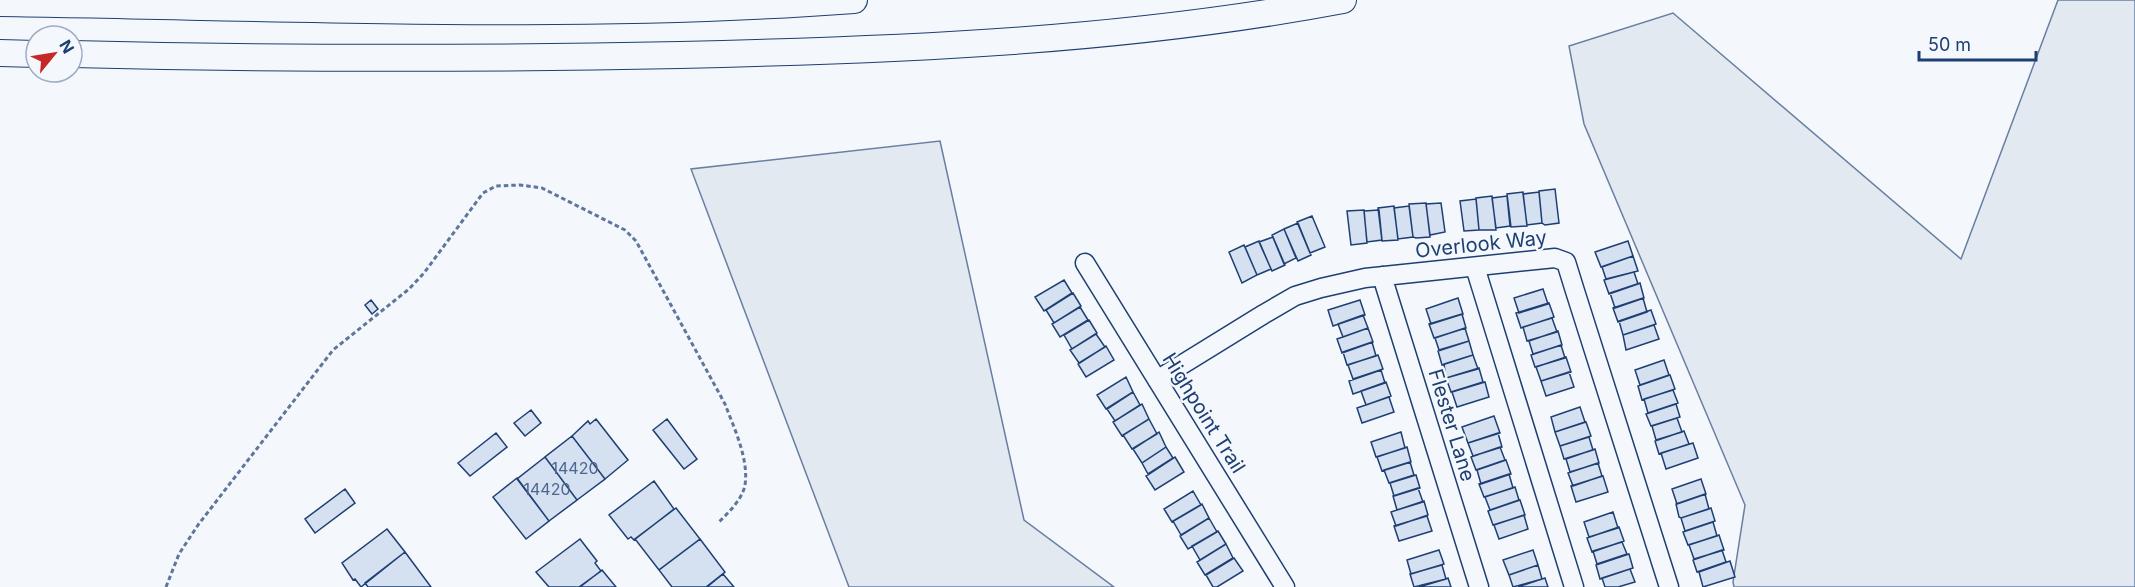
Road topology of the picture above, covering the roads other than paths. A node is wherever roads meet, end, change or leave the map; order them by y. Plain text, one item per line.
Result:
1 (854, 0) edge
2 (1343, 0) edge
3 (134, 2) edge
4 (0, 3) edge
5 (0, 53) edge
6 (24, 54) edge
7 (84, 54) edge
8 (1085, 263) dead end
9 (1475, 267) junction
10 (1382, 276) junction
11 (1157, 380) junction
12 (1285, 587) edge
13 (1479, 587) edge
14 (1574, 587) edge
15 (1669, 587) edge

1 - 3 highway
2 - 7 highway
3 - 4 highway
5 - 6 highway
8 - 11 street, Highpoint Trail
9 - 10 street, Overlook Way
9 - 14 street
9 - 15 street, Overlook Way
10 - 11 street, Overlook Way
10 - 13 street, Flester Lane
11 - 12 street, Highpoint Trail

